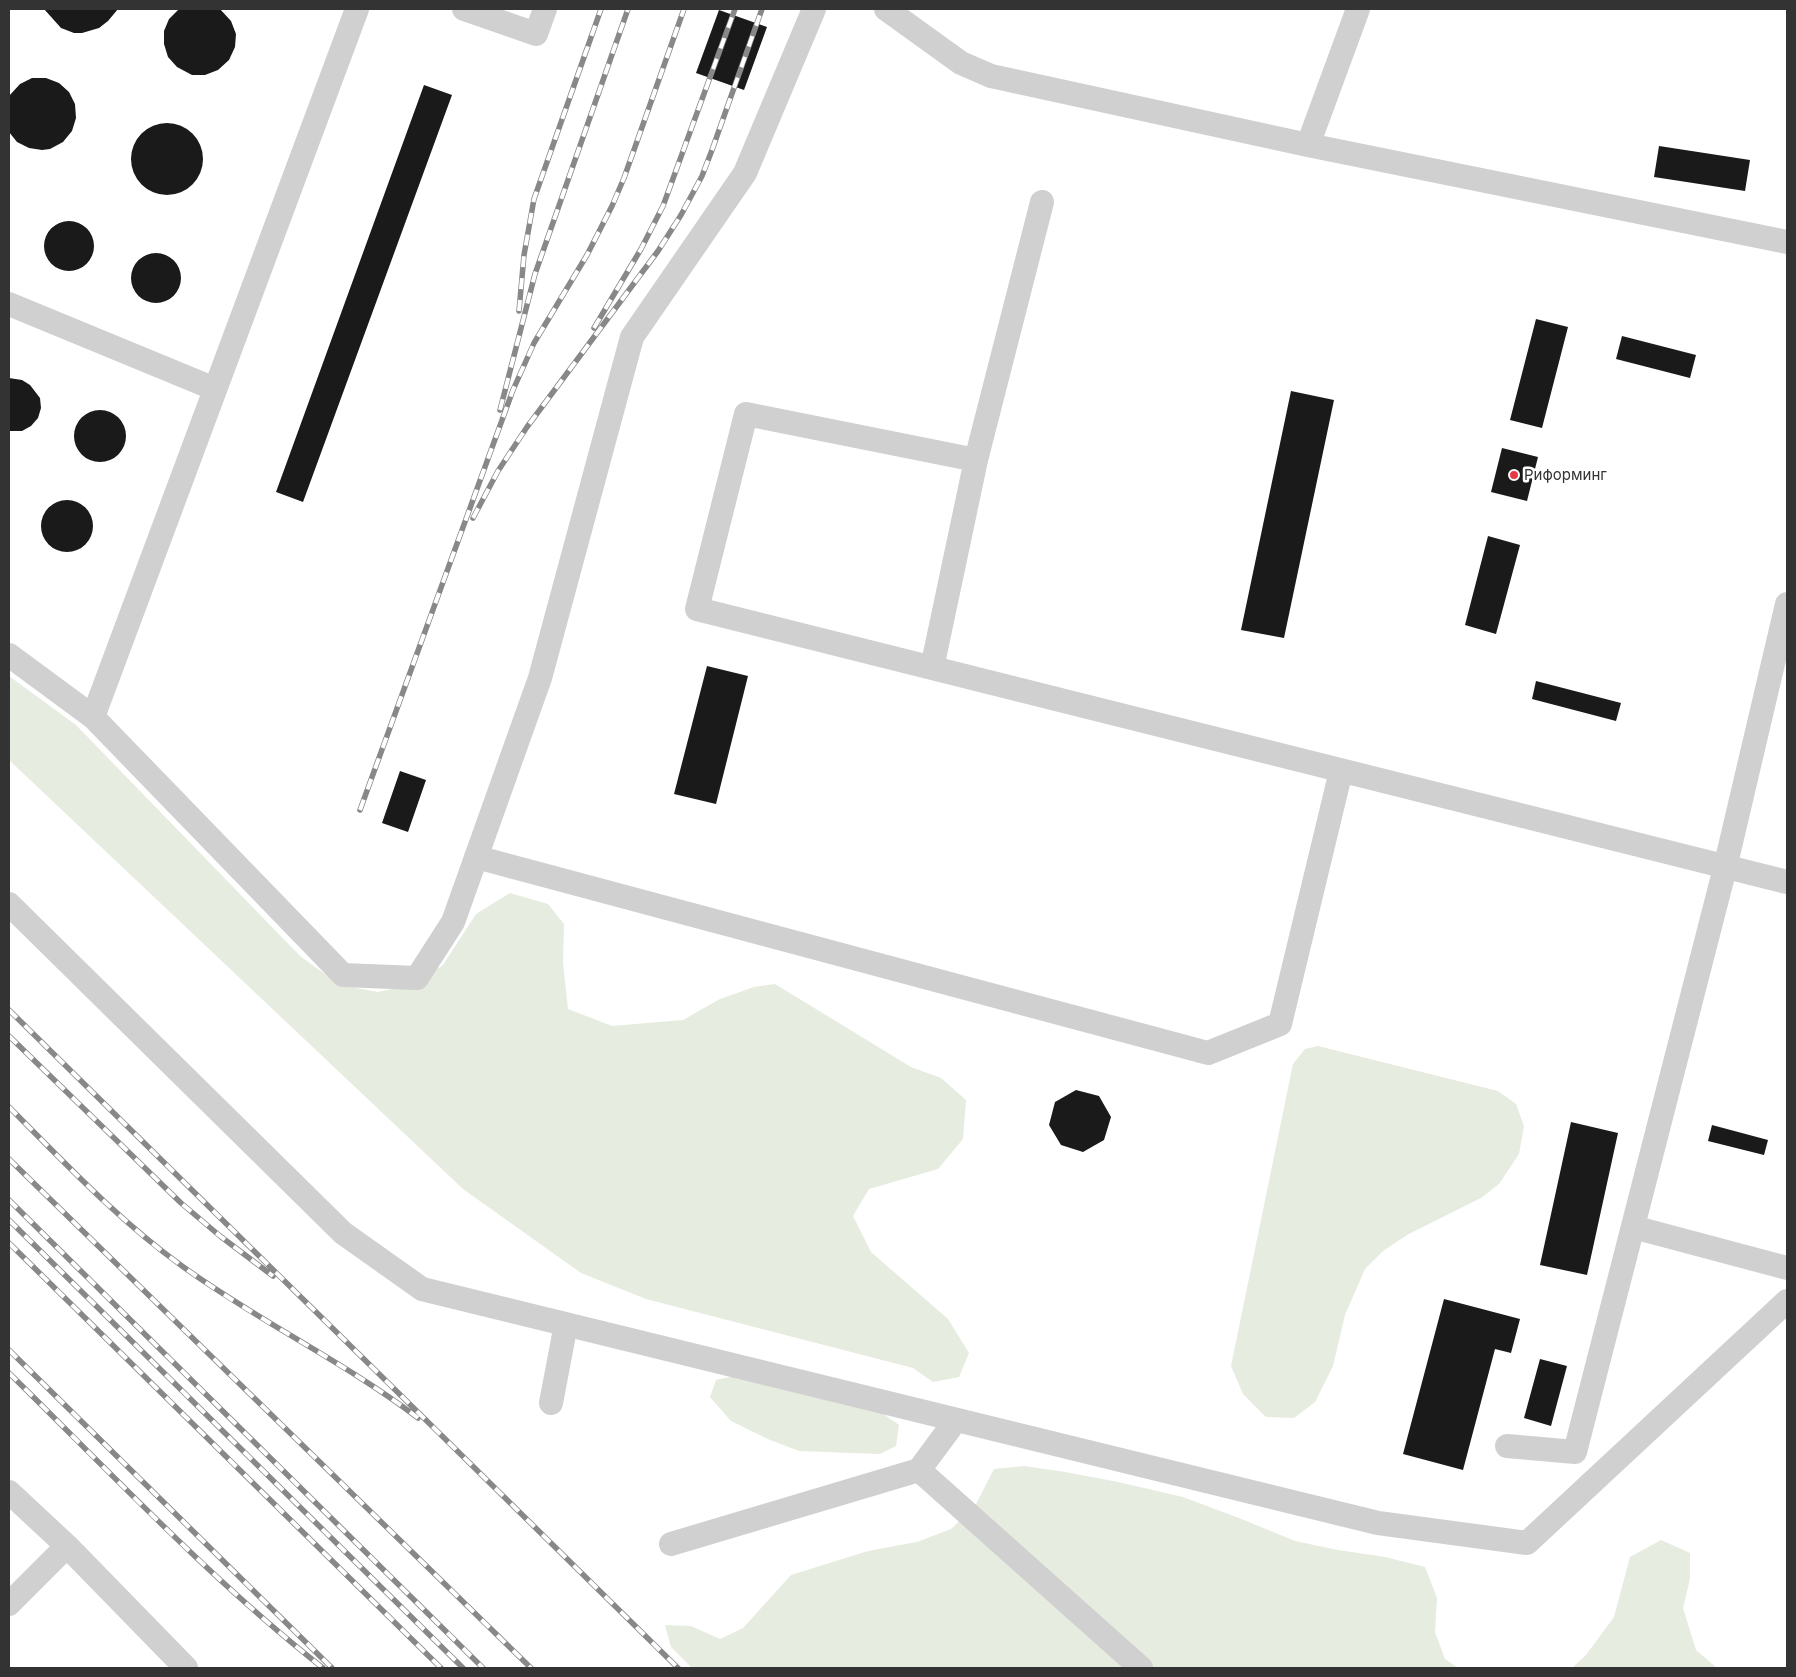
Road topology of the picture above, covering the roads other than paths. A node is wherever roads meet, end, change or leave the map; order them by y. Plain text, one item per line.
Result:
1 (357, 9) edge
2 (464, 9) edge
3 (545, 9) edge
4 (814, 9) edge
5 (886, 9) edge
6 (1358, 9) edge
7 (1308, 145) junction
8 (1042, 202) dead end
9 (1787, 242) edge
10 (9, 304) edge
11 (215, 389) junction
12 (976, 460) junction
13 (1787, 604) edge
14 (9, 655) edge
15 (932, 668) junction
16 (93, 717) junction
17 (1341, 771) junction
18 (476, 857) junction
19 (1725, 868) junction
20 (1787, 882) edge
21 (9, 904) edge
22 (1633, 1227) junction
23 (1787, 1268) edge
24 (1787, 1302) edge
25 (566, 1324) junction
26 (551, 1403) dead end
27 (956, 1420) junction
28 (1508, 1446) dead end
29 (919, 1470) junction
30 (9, 1492) edge
31 (671, 1544) dead end
32 (67, 1546) junction
33 (9, 1604) edge
34 (186, 1668) edge
35 (1141, 1668) edge

1 - 11 lane
2 - 3 lane
4 - 18 lane
5 - 7 lane
6 - 7 lane
7 - 9 lane
8 - 12 lane
10 - 11 lane
11 - 16 lane
12 - 15 lane
12 - 15 lane
13 - 19 lane
14 - 16 lane
15 - 17 lane
16 - 18 lane
17 - 18 lane
17 - 19 lane
19 - 20 lane
19 - 22 lane
21 - 25 lane
22 - 23 lane
22 - 28 lane
24 - 27 lane
25 - 26 lane
25 - 27 lane
27 - 29 lane
29 - 31 lane
29 - 35 lane
30 - 32 lane
32 - 33 lane
32 - 34 lane

